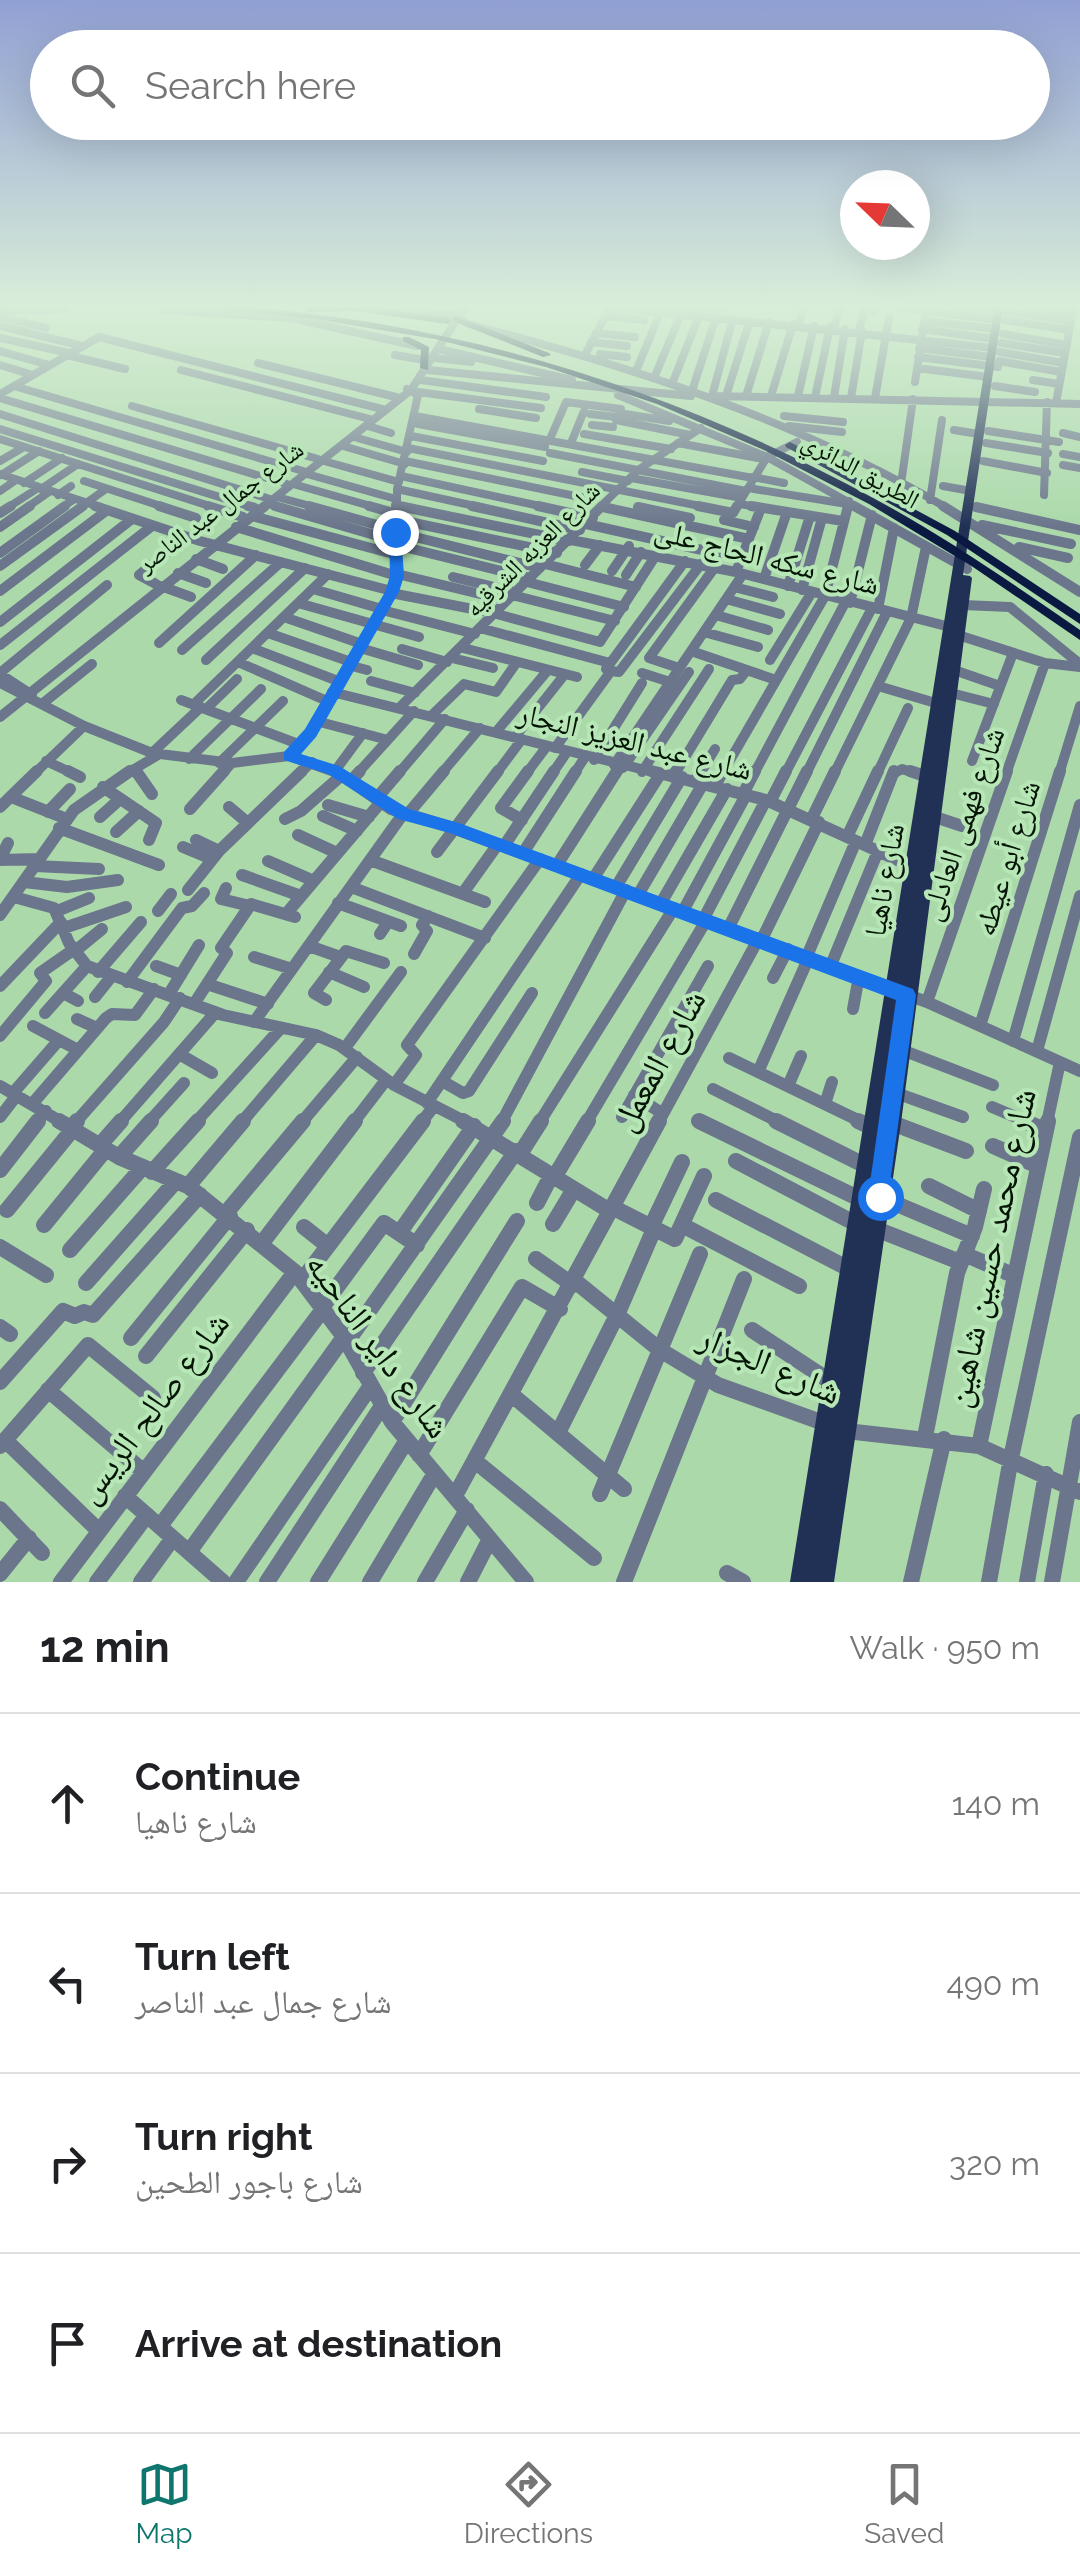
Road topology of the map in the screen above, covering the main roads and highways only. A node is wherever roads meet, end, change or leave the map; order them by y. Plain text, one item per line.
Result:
1 (599, 379) edge
2 (641, 379) edge
3 (992, 379) edge
4 (766, 439) junction
5 (990, 564) junction
6 (963, 567) junction
7 (1080, 620) edge
8 (954, 631) junction
9 (1080, 636) edge
10 (945, 698) junction
11 (900, 992) junction
12 (872, 1199) junction
13 (868, 1227) junction
14 (837, 1428) junction
15 (802, 1582) edge
16 (822, 1582) edge

1 - 4 highway, الطريق الدائري
2 - 4 highway, الطريق الدائري
3 - 6 main road, شارع ناهيا
4 - 5 highway, الطريق الدائري
5 - 7 highway, الطريق الدائري
5 - 9 highway, الطريق الدائري
6 - 8 main road, شارع ناهيا
6 - 8 main road, شارع ناهيا
8 - 10 main road, شارع ناهيا
8 - 10 main road, شارع ناهيا
10 - 11 main road, شارع ناهيا
10 - 11 main road, شارع ناهيا
11 - 12 main road, شارع ناهيا
11 - 12 main road, شارع ناهيا
12 - 13 main road, شارع ناهيا
13 - 14 main road, شارع ناهيا
13 - 14 main road, شارع ناهيا
14 - 15 main road, شارع ناهيا
14 - 16 main road, شارع ناهيا

